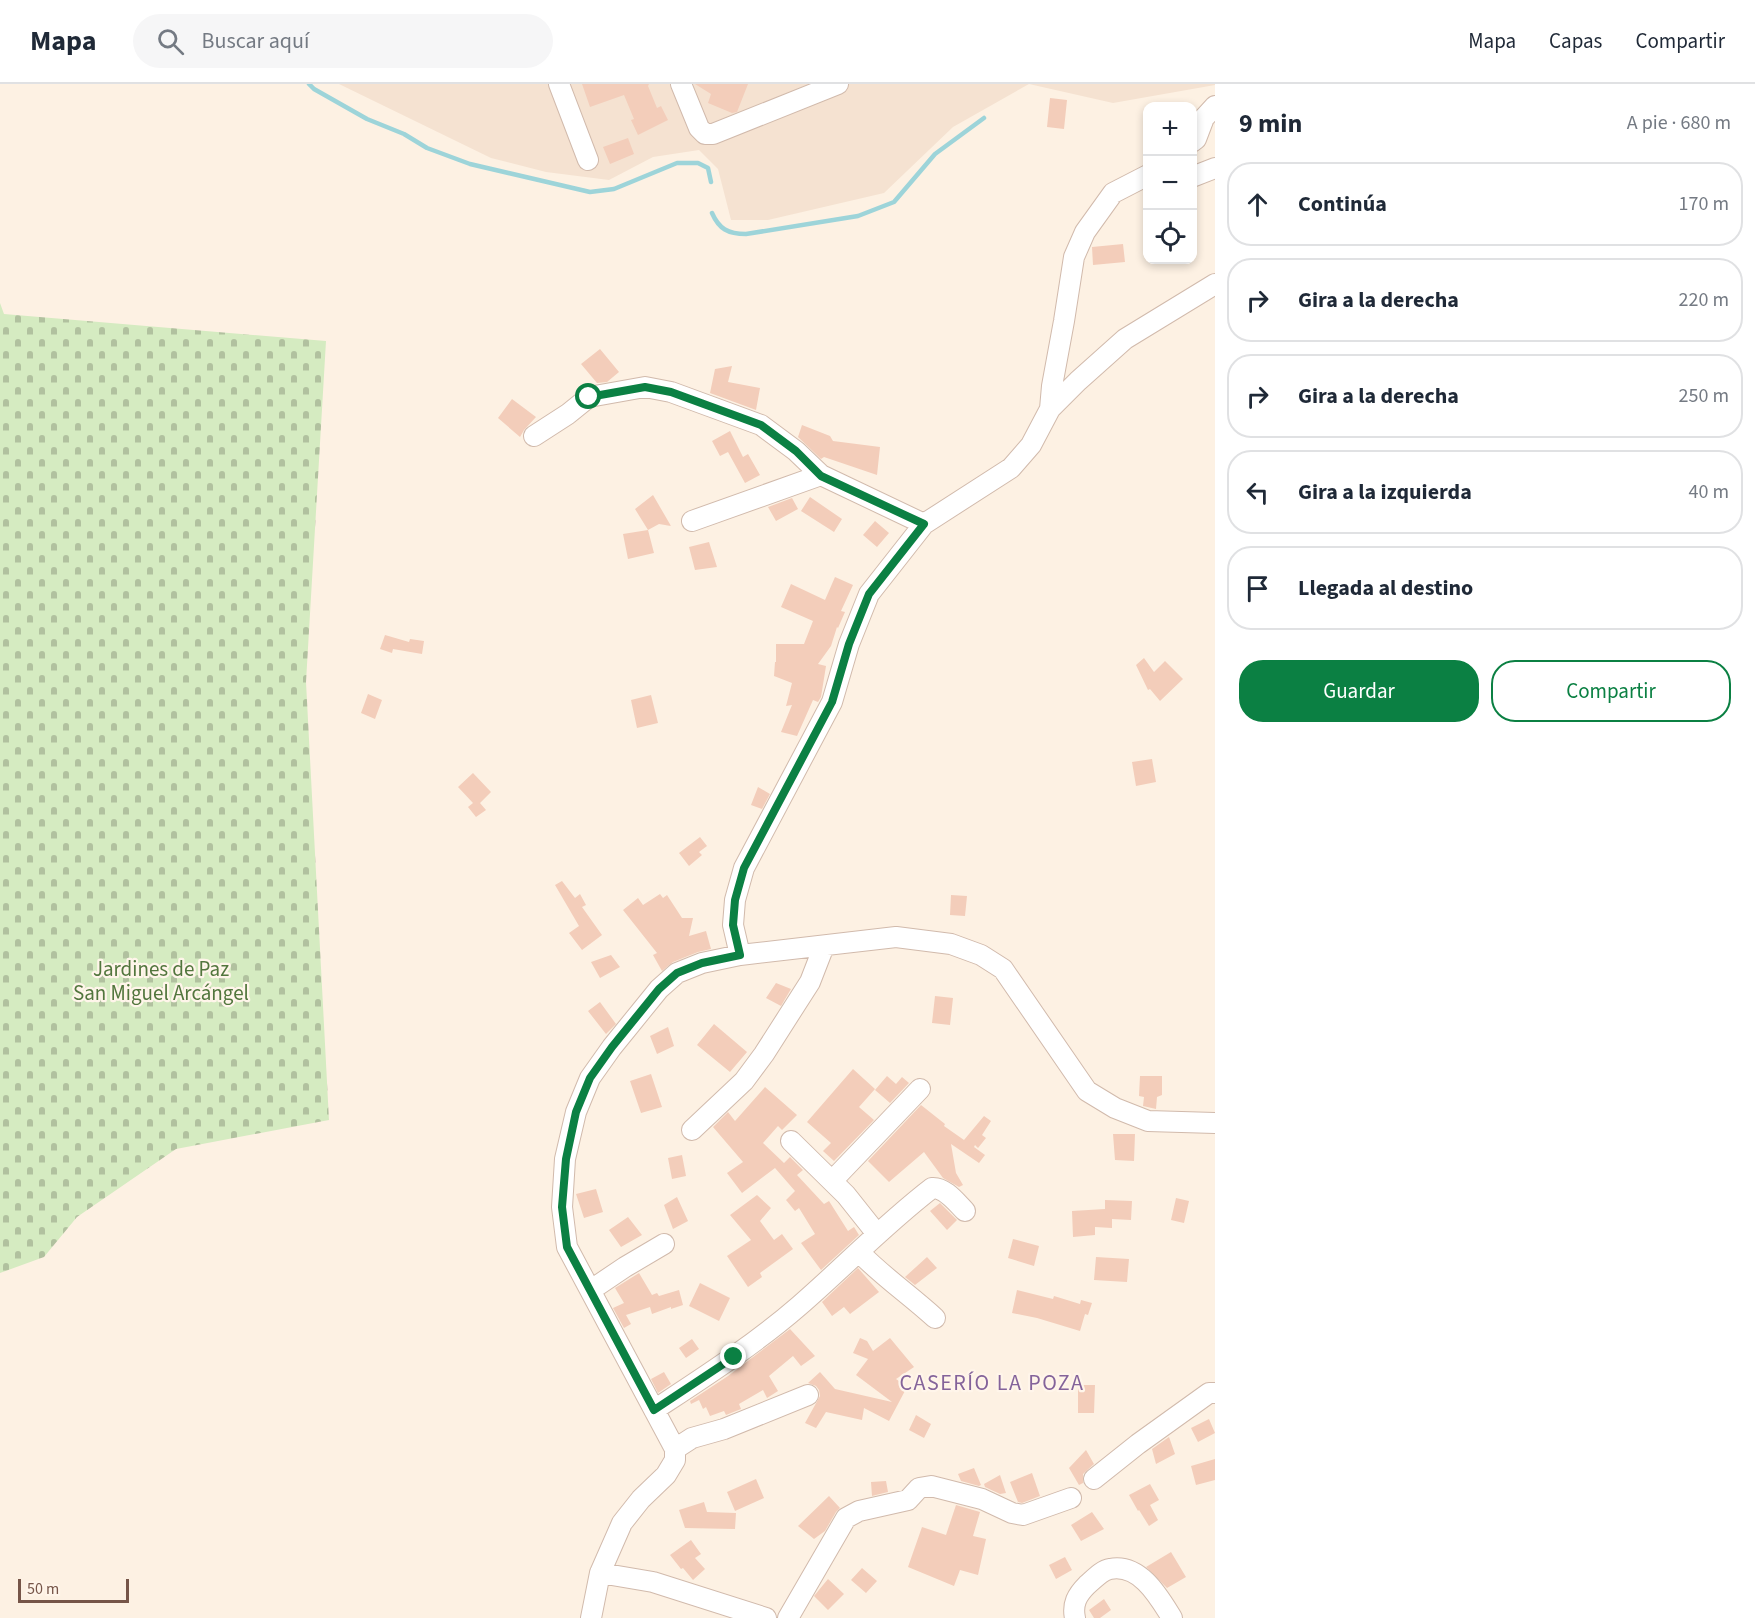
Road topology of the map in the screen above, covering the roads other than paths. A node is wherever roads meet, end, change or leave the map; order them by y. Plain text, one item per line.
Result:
1 (559, 84) edge
2 (684, 86) edge
3 (829, 86) edge
4 (1215, 106) edge
5 (1197, 137) edge
6 (588, 160) dead end
7 (1215, 168) edge
8 (1197, 175) edge
9 (1143, 180) edge
10 (1215, 284) edge
11 (1050, 409) junction
12 (534, 436) dead end
13 (821, 476) junction
14 (692, 521) dead end
15 (924, 524) junction
16 (824, 946) junction
17 (740, 955) junction
18 (920, 1089) dead end
19 (1215, 1123) edge
20 (692, 1130) dead end
21 (791, 1141) dead end
22 (832, 1181) junction
23 (964, 1211) dead end
24 (877, 1234) junction
25 (664, 1244) dead end
26 (859, 1252) junction
27 (591, 1290) junction
28 (934, 1318) dead end
29 (1215, 1393) edge
30 (808, 1395) dead end
31 (654, 1410) junction
32 (675, 1449) junction
33 (1094, 1479) dead end
34 (1071, 1498) dead end
35 (600, 1573) junction
36 (591, 1618) edge
37 (766, 1618) edge
38 (788, 1618) edge
39 (1075, 1618) edge
40 (1172, 1618) edge

1 - 6 street
2 - 3 street
4 - 5 street
7 - 8 street
9 - 11 street
10 - 11 street
11 - 15 street
12 - 13 street
13 - 14 street
13 - 15 street
15 - 17 street
16 - 17 street
16 - 19 street
16 - 20 street
17 - 27 street
18 - 22 street
21 - 22 street
22 - 24 street
23 - 24 street
24 - 26 street
25 - 27 street
26 - 28 street
26 - 31 street
27 - 31 street
29 - 33 street
30 - 32 street
31 - 32 street
32 - 35 street
34 - 38 street
35 - 36 street
35 - 37 street
39 - 40 street

